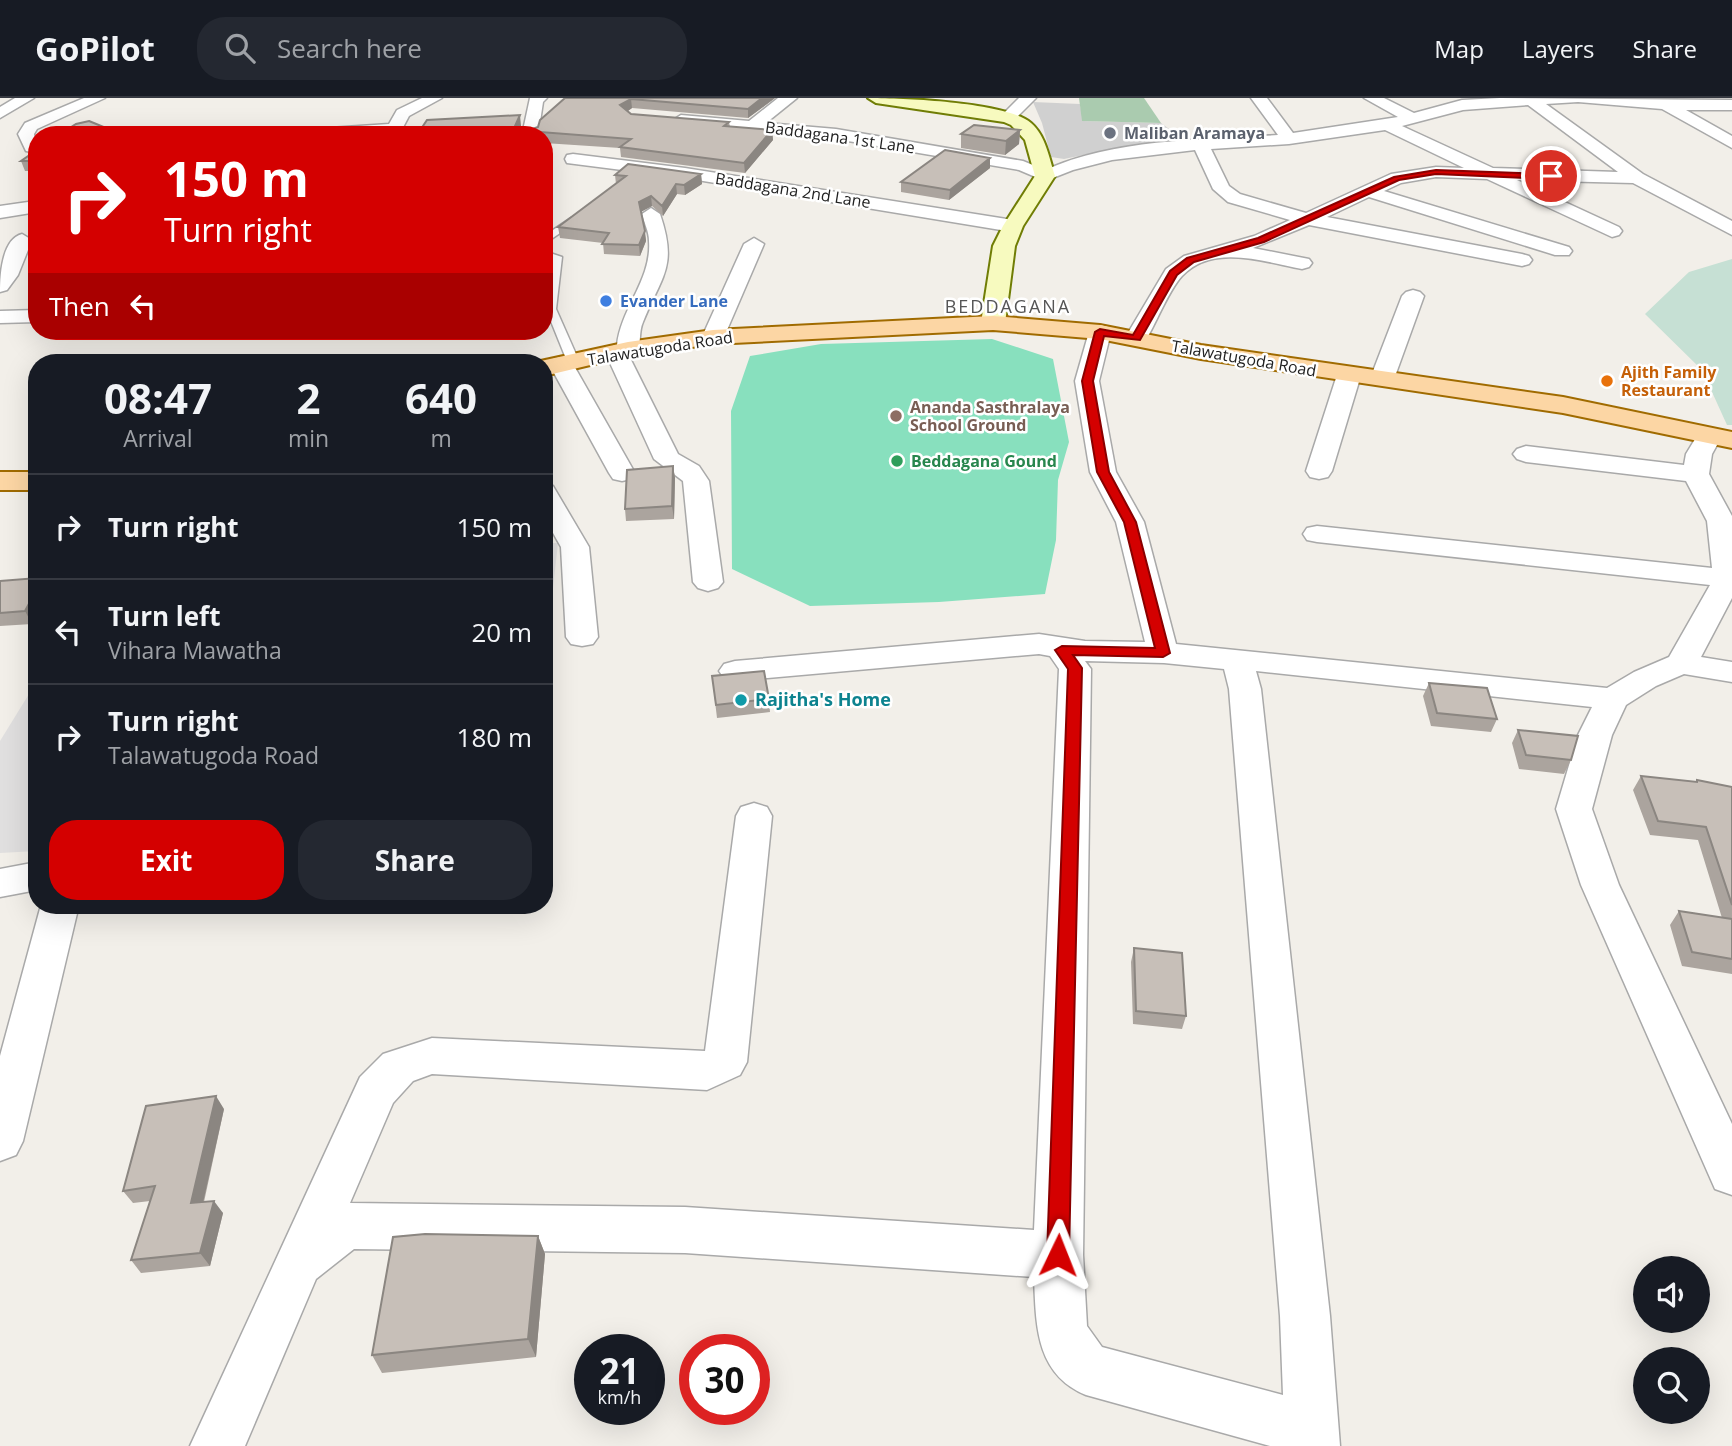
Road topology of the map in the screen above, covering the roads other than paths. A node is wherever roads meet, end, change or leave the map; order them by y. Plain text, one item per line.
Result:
1 (26, 98) edge
2 (97, 98) edge
3 (434, 98) edge
4 (539, 98) edge
5 (789, 98) edge
6 (876, 98) edge
7 (1028, 98) edge
8 (1258, 98) edge
9 (1372, 98) edge
10 (1574, 98) edge
11 (1581, 98) edge
12 (905, 100) edge
13 (1532, 100) junction
14 (1670, 105) junction
15 (1732, 105) edge
16 (0, 113) edge
17 (1732, 114) edge
18 (1008, 117) junction
19 (659, 118) edge
20 (1411, 118) junction
21 (754, 125) junction
22 (1387, 125) junction
23 (30, 126) edge
24 (395, 126) edge
25 (532, 126) edge
26 (1289, 139) junction
27 (1732, 143) edge
28 (1201, 145) junction
29 (573, 159) dead end
30 (1485, 174) junction
31 (1045, 176) junction
32 (1637, 178) junction
33 (1370, 192) junction
34 (28, 208) edge
35 (0, 212) edge
36 (651, 214) edge
37 (1308, 219) junction
38 (574, 220) edge
39 (1013, 226) junction
40 (1732, 229) edge
41 (1612, 231) dead end
42 (553, 235) edge
43 (22, 240) dead end
44 (754, 244) dead end
45 (1227, 249) junction
46 (1562, 251) dead end
47 (553, 256) edge
48 (1522, 261) dead end
49 (1302, 263) dead end
50 (0, 286) edge
51 (553, 292) edge
52 (1413, 296) dead end
53 (28, 316) edge
54 (0, 317) edge
55 (553, 321) edge
56 (993, 323) junction
57 (1100, 332) junction
58 (713, 337) junction
59 (1136, 338) junction
60 (622, 350) junction
61 (560, 364) edge
62 (1349, 375) junction
63 (1382, 379) junction
64 (1721, 438) edge
65 (1527, 454) dead end
66 (1319, 471) dead end
67 (622, 473) dead end
68 (1696, 474) junction
69 (0, 481) edge
70 (28, 481) edge
71 (553, 508) edge
72 (1317, 534) dead end
73 (1728, 567) edge
74 (708, 582) dead end
75 (582, 637) dead end
76 (1062, 650) junction
77 (1163, 653) junction
78 (1238, 662) junction
79 (1681, 664) junction
80 (735, 671) edge
81 (1732, 672) edge
82 (1613, 699) junction
83 (754, 817) dead end
84 (28, 878) edge
85 (0, 883) edge
86 (58, 914) edge
87 (0, 1141) edge
88 (1732, 1174) edge
89 (1058, 1255) junction
90 (299, 1262) junction
91 (1312, 1438) edge
92 (217, 1446) edge

1 - 16 street
2 - 23 street
3 - 24 street
4 - 25 street
5 - 21 street
6 - 12 street
7 - 18 street
8 - 26 street
9 - 20 street
10 - 13 street
11 - 14 street
12 - 18 street
13 - 20 street
13 - 32 street
14 - 15 street
14 - 17 street
14 - 27 street
18 - 31 street
19 - 21 street, Baddagana 1st Lane
20 - 22 street
21 - 31 street, Baddagana 1st Lane
22 - 26 street
22 - 30 street
26 - 28 street
28 - 31 street
28 - 37 street
29 - 39 street, Baddagana 2nd Lane
30 - 32 street
30 - 33 street
30 - 41 street
31 - 39 street
32 - 40 street
33 - 37 street
33 - 46 street
34 - 35 street
36 - 60 street
37 - 45 street
37 - 48 street
38 - 42 lane
39 - 56 street
43 - 50 street
44 - 58 street
45 - 49 street
45 - 59 street
47 - 51 lane
52 - 63 street
53 - 54 street
55 - 61 lane
56 - 57 main road, Talawatugoda Road
56 - 58 main road, Talawatugoda Road
57 - 59 main road, Talawatugoda Road
57 - 77 street
58 - 60 main road, Talawatugoda Road
59 - 62 main road, Talawatugoda Road
60 - 61 main road, Talawatugoda Road
60 - 74 street
61 - 67 street
62 - 63 main road, Talawatugoda Road
62 - 66 street
63 - 64 main road, Talawatugoda Road
64 - 68 street
65 - 68 street
68 - 73 street
69 - 70 main road
71 - 75 street
72 - 73 street
73 - 79 street
76 - 77 street
76 - 80 street
76 - 89 street
77 - 78 street
78 - 82 street
78 - 91 street
79 - 81 street
79 - 82 street
82 - 88 street
83 - 90 street
84 - 85 street
86 - 87 street
89 - 90 street
89 - 91 street
90 - 92 street

